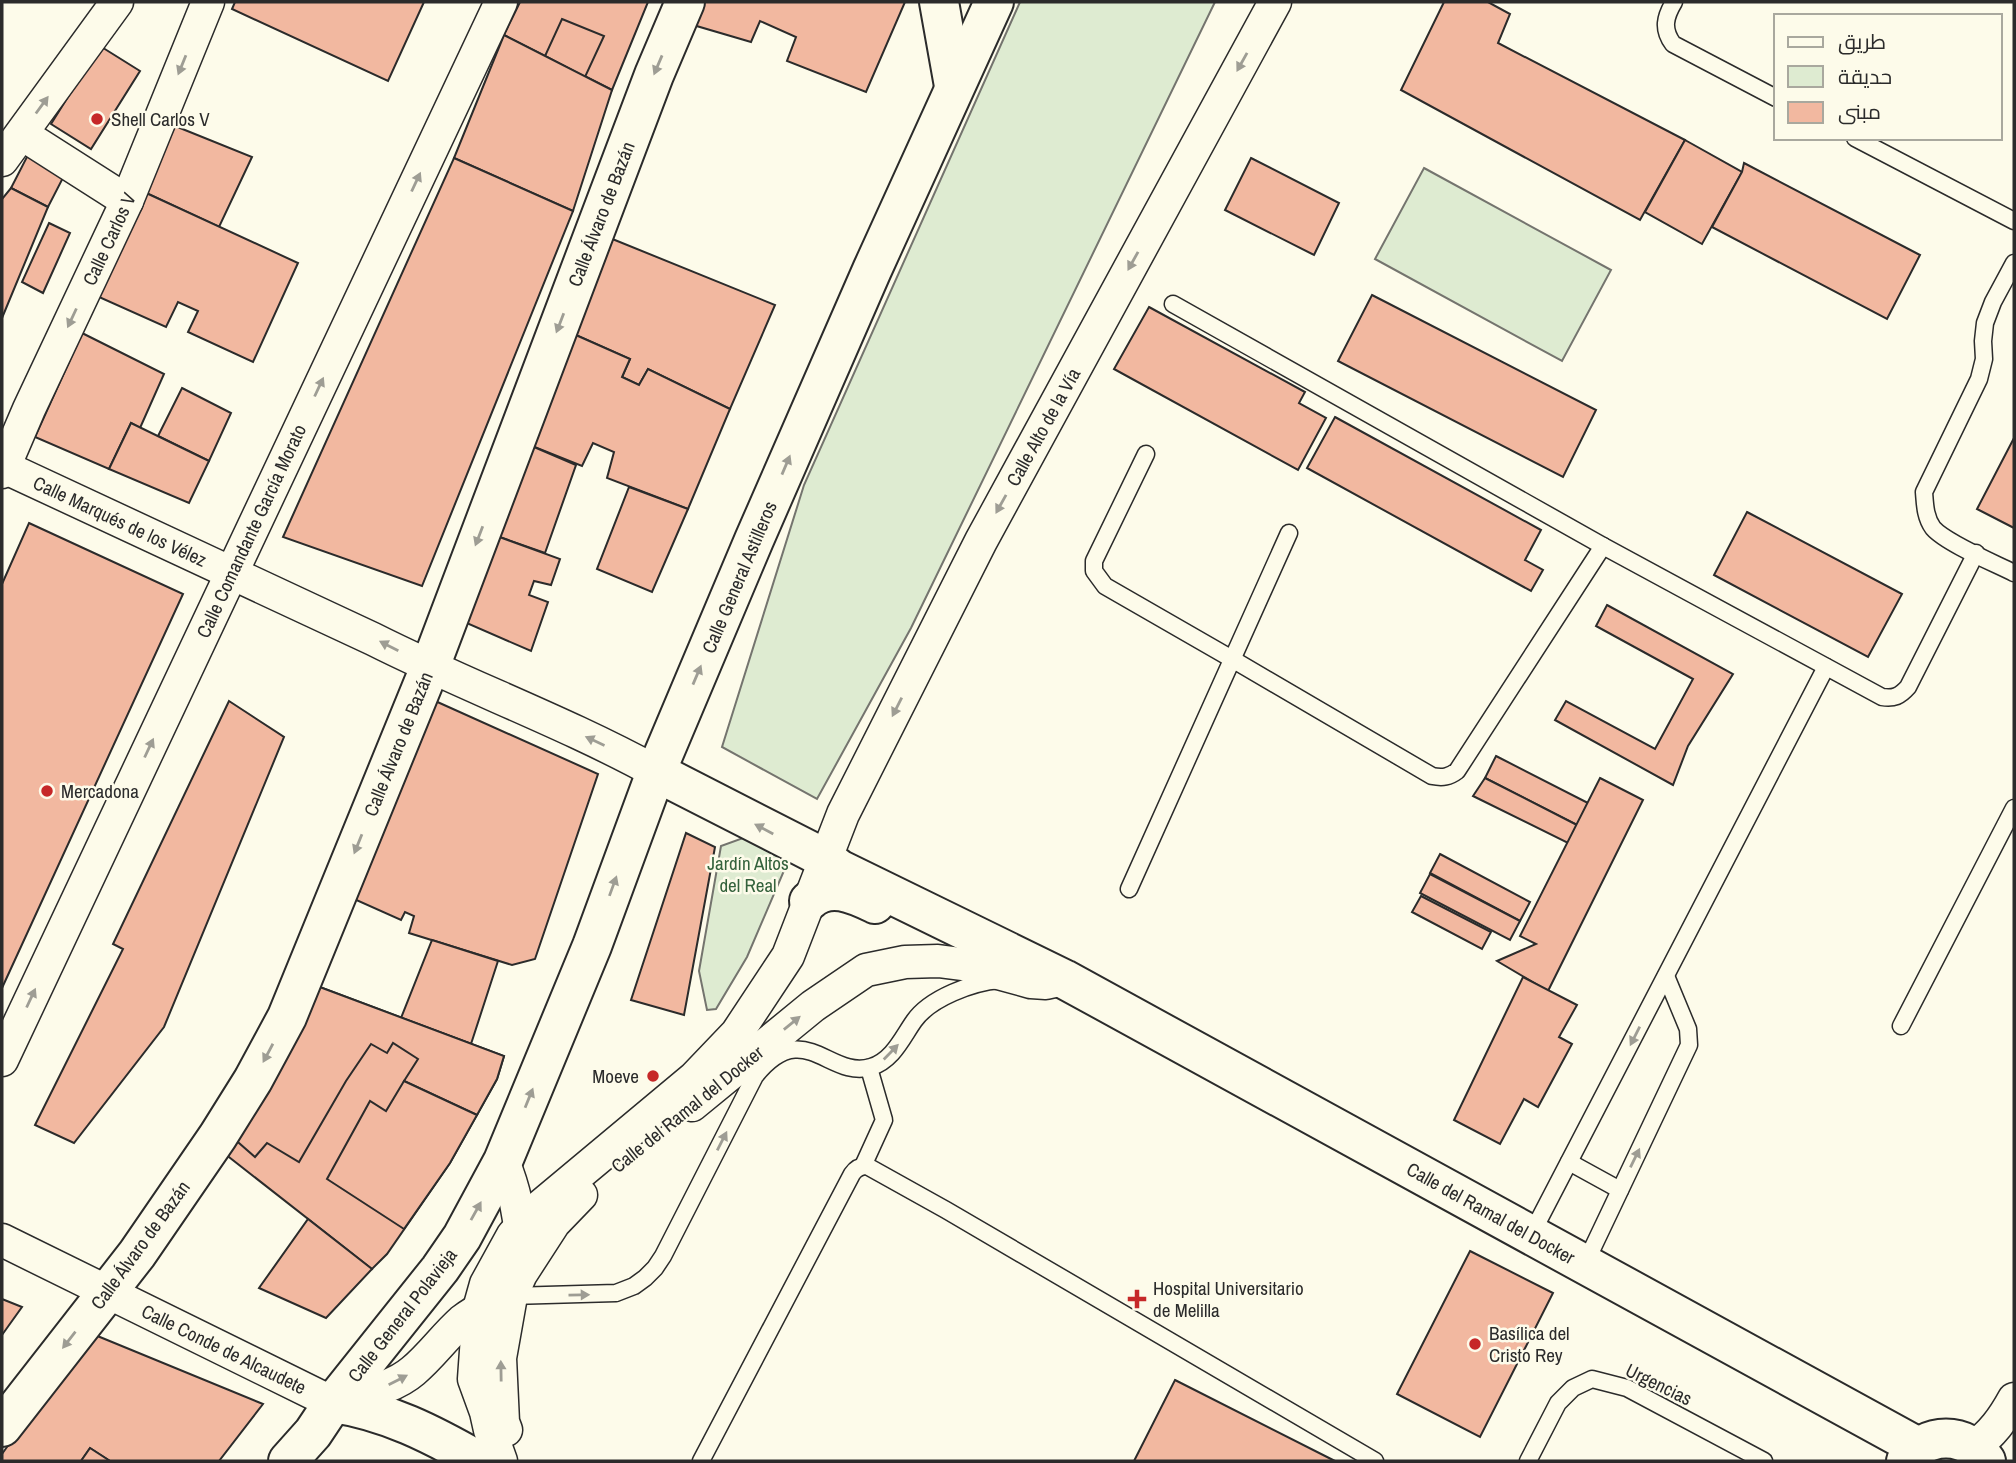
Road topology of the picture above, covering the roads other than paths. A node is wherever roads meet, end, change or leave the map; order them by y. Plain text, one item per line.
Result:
1 (117, 2) edge
2 (208, 2) edge
3 (501, 2) edge
4 (685, 2) edge
5 (939, 2) edge
6 (994, 2) edge
7 (1275, 2) edge
8 (1674, 2) edge
9 (954, 86) junction
10 (1774, 97) edge
11 (22, 134) junction
12 (1859, 140) edge
13 (2, 160) edge
14 (127, 201) junction
15 (2014, 221) edge
16 (2014, 263) edge
17 (1173, 304) dead end
18 (1146, 454) dead end
19 (2, 469) edge
20 (1289, 533) dead end
21 (1603, 546) junction
22 (1976, 554) junction
23 (232, 573) junction
24 (2014, 573) edge
25 (1233, 659) junction
26 (429, 667) junction
27 (1826, 667) junction
28 (656, 772) junction
29 (2014, 808) edge
30 (826, 859) junction
31 (1129, 889) dead end
32 (809, 901) junction
33 (1666, 976) junction
34 (1017, 979) junction
35 (1064, 979) junction
36 (1900, 1026) dead end
37 (2, 1060) edge
38 (869, 1068) junction
39 (503, 1161) junction
40 (1569, 1162) junction
41 (863, 1166) junction
42 (1620, 1190) junction
43 (520, 1228) junction
44 (1531, 1235) junction
45 (2, 1240) edge
46 (1585, 1264) junction
47 (108, 1291) junction
48 (513, 1291) junction
49 (479, 1309) junction
50 (2014, 1399) edge
51 (333, 1403) junction
52 (2, 1427) edge
53 (1912, 1454) edge
54 (1980, 1454) edge
55 (1760, 1460) edge
56 (288, 1461) edge
57 (479, 1461) edge
58 (501, 1461) edge
59 (517, 1461) edge
60 (701, 1461) edge
61 (1376, 1461) edge
62 (1528, 1461) edge

11 -> 1 street
2 -> 14 street, Calle Carlos V
23 -> 3 street, Calle Comandante García Morato
4 -> 26 main road, Calle Álvaro de Bazán
5 - 9 main road
6 - 9 main road, Calle General Astilleros
7 -> 30 street, Calle Alto de la Vía
8 - 10 lane
28 -> 9 main road, Calle General Astilleros
11 - 13 street
11 - 14 street
12 - 15 lane
14 -> 19 street, Calle Carlos V
16 - 22 lane
17 - 21 lane
18 - 25 lane
19 - 23 street, Calle Marqués de los Vélez
20 - 25 lane
21 - 25 lane
21 - 27 lane
22 - 24 lane
22 - 27 lane
26 -> 23 street, Calle Marqués de los Vélez
37 -> 23 street, Calle Comandante García Morato
25 - 31 lane
28 -> 26 street, Calle Marqués de los Vélez
26 -> 47 main road, Calle Álvaro de Bazán
27 - 33 lane
30 -> 28 main road, Calle del Ramal del Docker
39 -> 28 main road, Calle General Astilleros
29 - 36 lane
30 - 32 street, Calle del Ramal del Docker
30 - 35 main road, Calle del Ramal del Docker
32 - 35 main road, Calle del Ramal del Docker
32 - 43 street, Calle del Ramal del Docker
33 -> 40 lane
42 -> 33 lane
34 - 35 street, Calle del Ramal del Docker
38 -> 34 lane
48 -> 34 street, Calle del Ramal del Docker
35 - 44 main road, Calle del Ramal del Docker
38 - 41 lane
48 -> 38 lane
39 - 43 street
51 -> 39 main road, Calle General Polavieja
40 - 42 lane
40 - 44 lane
41 - 60 lane
41 - 61 lane
42 - 46 lane
43 - 48 street
43 - 49 street, Calle del Ramal del Docker
44 - 46 main road, Calle del Ramal del Docker
45 - 47 street, Calle Conde de Alcaudete
46 - 53 main road, Calle del Ramal del Docker
47 - 51 street, Calle Conde de Alcaudete
47 -> 52 main road, Calle Álvaro de Bazán
48 - 49 street
59 -> 48 street, Calle del Ramal del Docker
51 -> 49 street
49 - 58 street, Calle del Ramal del Docker
50 - 54 street
51 - 56 main road, Calle General Polavieja
51 - 57 main road
53 - 54 main road
55 - 62 lane, Urgencias

